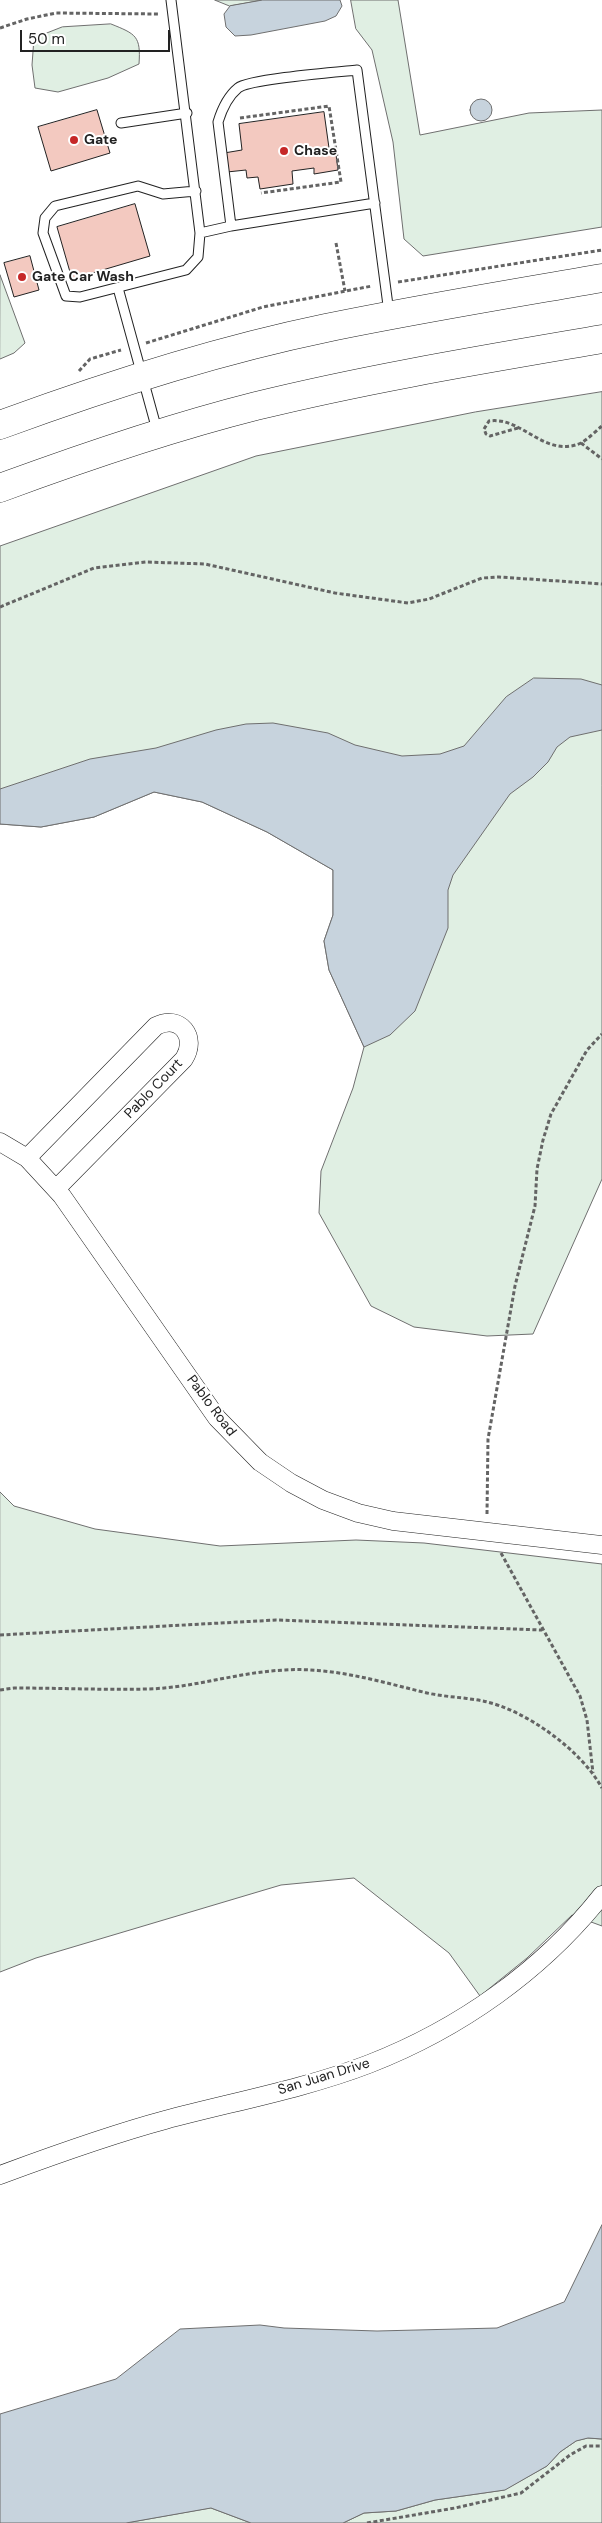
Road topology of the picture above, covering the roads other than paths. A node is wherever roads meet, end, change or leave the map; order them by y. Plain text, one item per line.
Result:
1 (171, 0) edge
2 (187, 114) junction
3 (121, 123) dead end
4 (196, 191) junction
5 (375, 203) junction
6 (231, 226) junction
7 (200, 233) junction
8 (602, 278) edge
9 (118, 288) junction
10 (389, 316) junction
11 (602, 339) edge
12 (143, 378) junction
13 (0, 425) edge
14 (158, 434) junction
15 (0, 488) edge
16 (0, 1142) edge
17 (27, 1158) junction
18 (56, 1189) junction
19 (602, 1545) edge
20 (602, 1895) edge
21 (0, 2175) edge

1 - 2 lane
2 - 3 lane
2 - 4 lane
4 - 7 lane
4 - 9 lane
5 - 6 lane
5 - 6 lane
5 - 10 lane
6 - 7 lane
7 - 9 lane
8 - 10 main road
9 - 12 lane
10 - 12 main road
11 - 14 main road
12 - 13 main road
12 - 14 lane
14 - 15 main road
16 - 17 street, Pablo Road
17 - 18 street, Pablo Road
17 - 18 street, Pablo Court
18 - 19 street, Pablo Road
20 - 21 street, San Juan Drive

